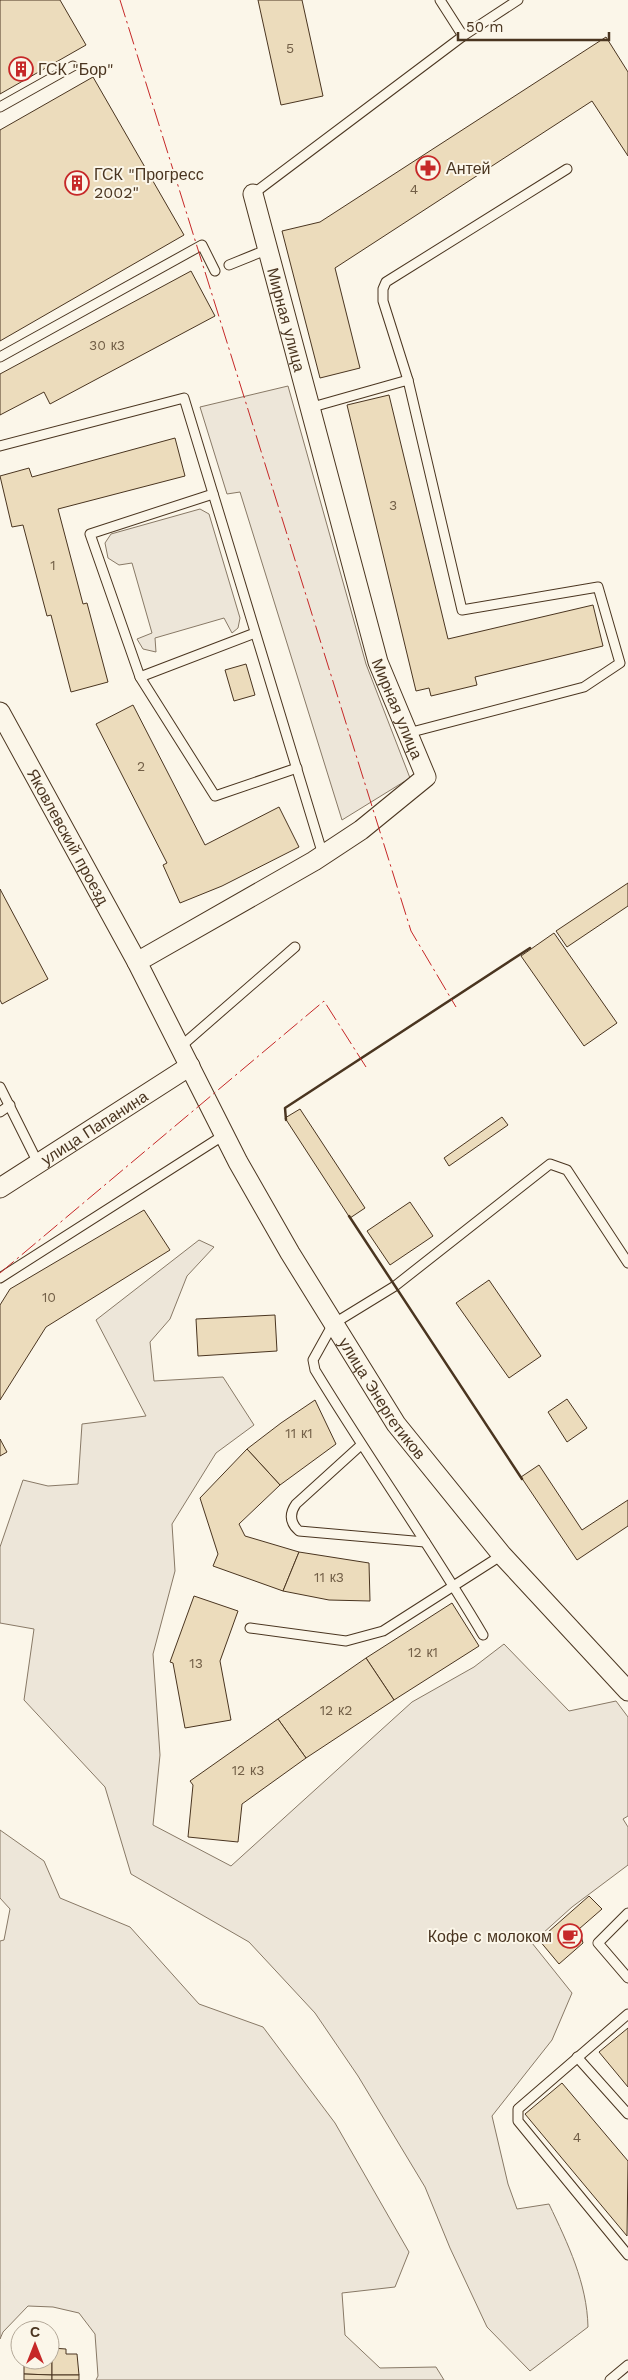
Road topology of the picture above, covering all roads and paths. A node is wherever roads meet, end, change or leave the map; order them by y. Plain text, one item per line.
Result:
1 (440, 0) edge
2 (518, 0) edge
3 (463, 36) junction
4 (73, 66) dead end
5 (0, 106) edge
6 (567, 169) dead end
7 (253, 194) joint
8 (266, 250) junction
9 (229, 265) dead end
10 (215, 271) dead end
11 (0, 358) edge
12 (408, 380) junction
13 (308, 408) junction
14 (0, 446) edge
15 (213, 494) junction
16 (255, 633) junction
17 (140, 676) junction
18 (0, 712) edge
19 (408, 733) junction
20 (297, 768) junction
21 (324, 855) junction
22 (295, 947) dead end
23 (137, 962) junction
24 (179, 1048) junction
25 (190, 1066) junction
26 (0, 1087) edge
27 (10, 1105) junction
28 (0, 1112) edge
29 (224, 1135) junction
30 (38, 1163) junction
31 (0, 1188) edge
32 (628, 1263) edge
33 (0, 1278) edge
34 (333, 1324) junction
35 (361, 1445) junction
36 (425, 1542) junction
37 (502, 1555) junction
38 (454, 1586) junction
39 (250, 1628) dead end
40 (483, 1635) dead end
41 (628, 1691) edge
42 (628, 1914) edge
43 (628, 1978) edge
44 (628, 2014) edge
45 (577, 2058) junction
46 (628, 2114) edge
47 (628, 2255) edge
48 (628, 2365) edge
49 (610, 2380) edge

1 - 3 lane
2 - 3 lane
3 - 7 lane
4 - 5 lane
6 - 12 lane
7 - 8 street, Мирная улица
8 - 9 lane
8 - 13 street, Мирная улица
10 - 11 lane
12 - 13 lane
12 - 19 lane
13 - 19 street, Мирная улица
14 - 15 lane
15 - 16 lane
15 - 17 lane
16 - 17 lane
16 - 20 lane
17 - 20 lane
18 - 23 street, Яковлевский проезд
19 - 21 street, Мирная улица
20 - 21 lane
21 - 23 street, Мирная улица
22 - 24 lane
23 - 24 street
24 - 25 street
25 - 29 street, улица Энергетиков
25 - 30 street, улица Папанина
26 - 27 lane
27 - 28 lane
27 - 30 lane
29 - 33 lane
29 - 34 street, улица Энергетиков
30 - 31 street, улица Папанина
32 - 34 lane
34 - 35 lane
34 - 37 street, улица Энергетиков
35 - 36 lane
35 - 36 lane
36 - 38 lane
37 - 38 lane
37 - 41 street, улица Энергетиков
38 - 39 lane
38 - 40 lane
42 - 43 lane
44 - 45 lane
45 - 46 lane
45 - 47 lane
48 - 49 lane

